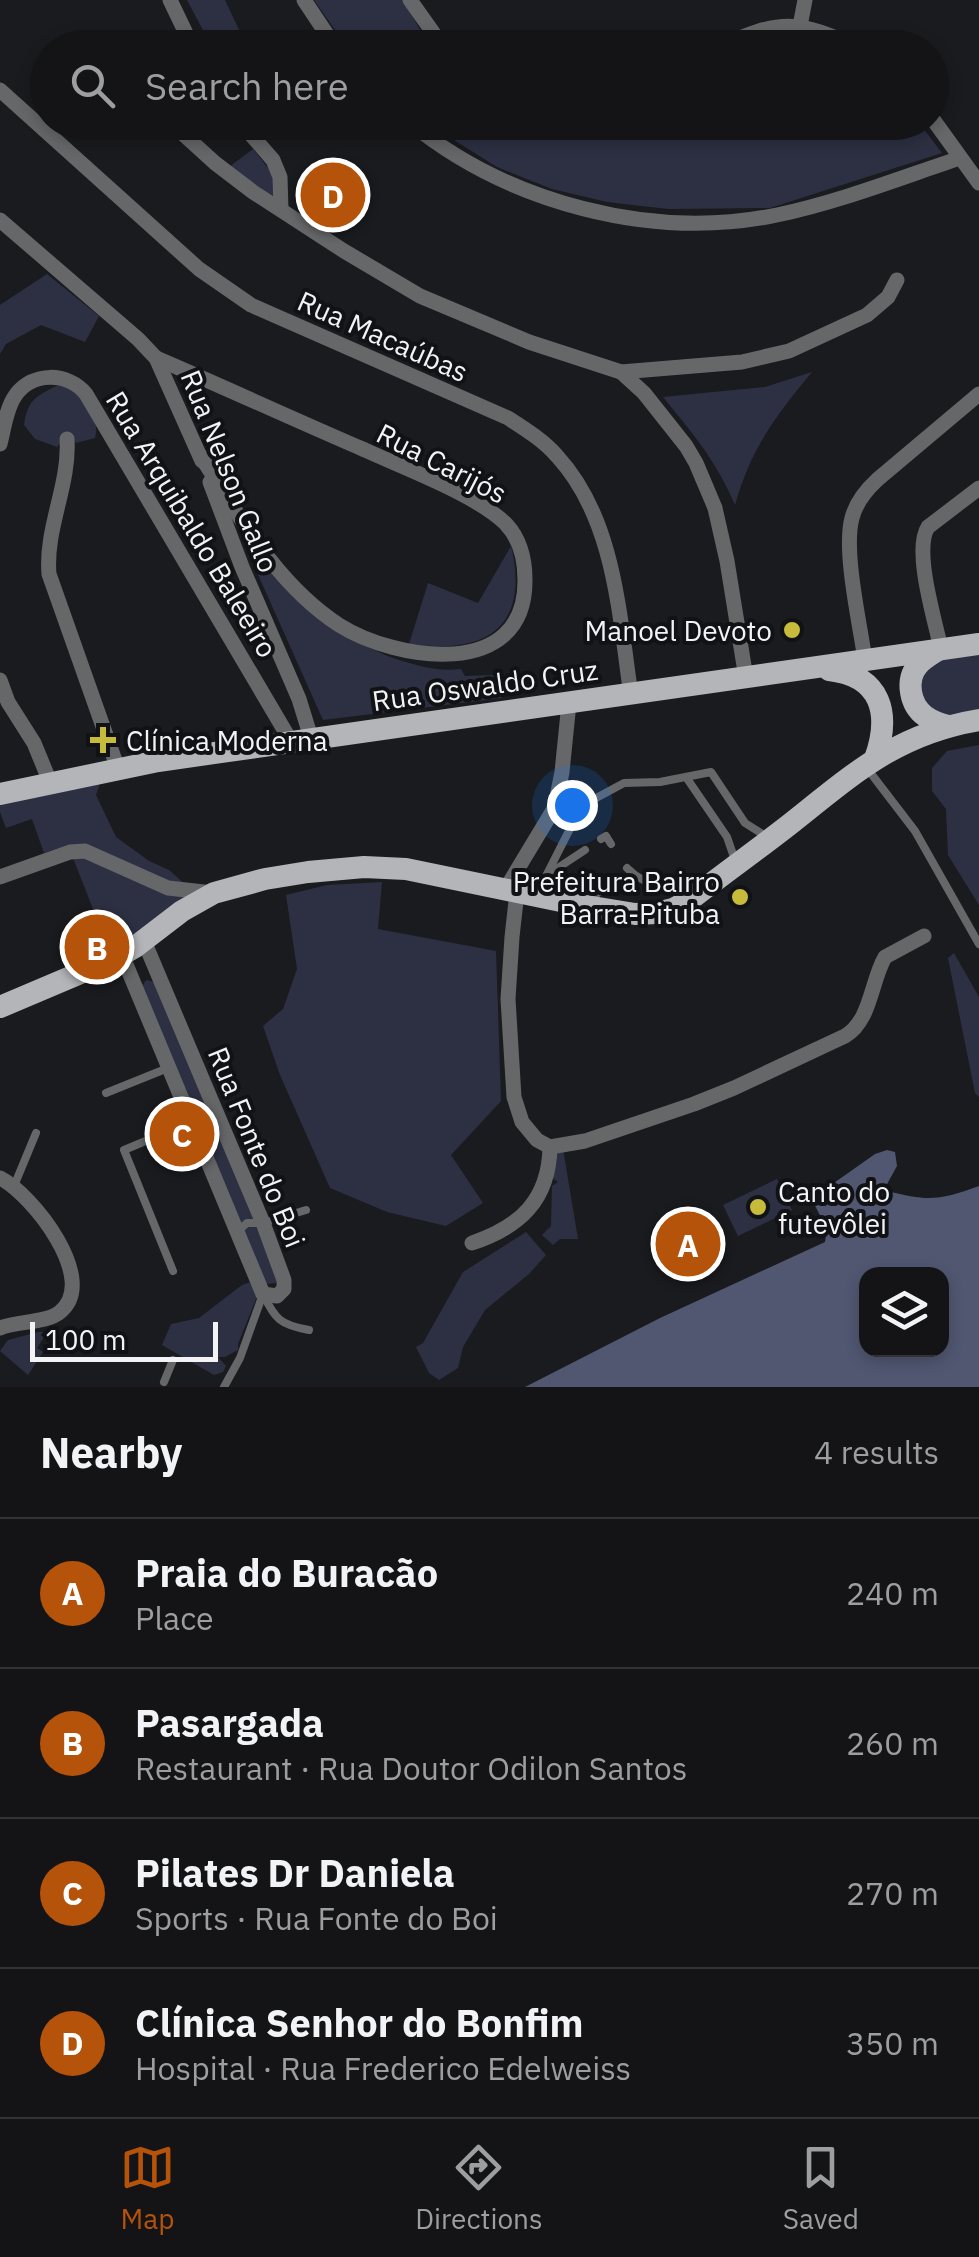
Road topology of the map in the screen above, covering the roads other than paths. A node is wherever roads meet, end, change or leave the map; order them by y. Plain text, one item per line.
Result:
1 (170, 0) edge
2 (304, 0) edge
3 (410, 0) edge
4 (804, 0) edge
5 (800, 26) junction
6 (184, 30) edge
7 (324, 30) edge
8 (431, 30) edge
9 (757, 30) edge
10 (816, 30) edge
11 (0, 90) edge
12 (30, 117) edge
13 (55, 140) edge
14 (190, 140) edge
15 (256, 140) edge
16 (434, 140) edge
17 (947, 140) edge
18 (960, 158) junction
19 (979, 184) edge
20 (280, 209) junction
21 (0, 220) edge
22 (897, 280) dead end
23 (156, 358) junction
24 (622, 372) junction
25 (979, 394) edge
26 (67, 439) dead end
27 (0, 444) edge
28 (200, 455) junction
29 (979, 488) edge
30 (979, 644) edge
31 (942, 649) junction
32 (865, 660) junction
33 (813, 668) junction
34 (746, 678) junction
35 (0, 680) edge
36 (631, 695) junction
37 (569, 704) junction
38 (979, 720) edge
39 (948, 726) junction
40 (302, 742) junction
41 (870, 762) junction
42 (118, 769) junction
43 (686, 776) junction
44 (50, 782) junction
45 (0, 794) edge
46 (736, 831) junction
47 (601, 839) dead end
48 (771, 839) junction
49 (611, 844) dead end
50 (585, 850) dead end
51 (736, 865) junction
52 (627, 872) dead end
53 (0, 877) edge
54 (716, 880) junction
55 (609, 885) dead end
56 (525, 888) junction
57 (214, 893) junction
58 (580, 905) junction
59 (924, 936) dead end
60 (144, 940) junction
61 (979, 944) edge
62 (122, 955) junction
63 (0, 1007) edge
64 (168, 1068) junction
65 (106, 1093) dead end
66 (190, 1122) junction
67 (36, 1133) dead end
68 (550, 1147) junction
69 (7, 1182) edge
70 (306, 1210) dead end
71 (264, 1224) junction
72 (238, 1234) junction
73 (472, 1243) dead end
74 (173, 1270) dead end
75 (263, 1294) junction
76 (0, 1328) edge
77 (309, 1330) dead end
78 (173, 1360) dead end
79 (164, 1382) dead end
80 (224, 1387) edge

1 - 6 street
2 - 7 street
3 - 8 street
4 - 5 street
5 - 9 street
5 - 10 street
11 - 12 street, Rua Macaúbas
13 - 36 street, Rua Macaúbas
14 - 20 street
15 - 20 street
16 - 18 street
17 - 18 street
18 - 19 street
20 - 24 street
21 - 23 street, Rua Nelson Gallo
22 - 24 street
23 - 28 street, Rua Nelson Gallo
23 - 28 street, Rua Carijós
24 - 34 street
25 - 32 street
26 - 42 street
27 - 40 street, Rua Arquibaldo Baleeiro
28 - 40 street, Rua Nelson Gallo
29 - 31 street
30 - 31 main road, Rua Oswaldo Cruz
31 - 32 main road, Rua Oswaldo Cruz
31 - 39 main road
32 - 33 main road, Rua Oswaldo Cruz
33 - 34 main road, Rua Oswaldo Cruz
33 - 41 main road
34 - 36 main road, Rua Oswaldo Cruz
35 - 44 street
36 - 37 main road, Rua Oswaldo Cruz
37 - 40 main road, Rua Oswaldo Cruz
37 - 56 street
38 - 39 main road
39 - 41 main road
40 - 42 main road, Rua Oswaldo Cruz
41 - 48 main road
41 - 61 lane
42 - 44 main road, Rua Oswaldo Cruz
43 - 46 lane
43 - 46 lane
43 - 56 lane
44 - 45 main road, Rua Oswaldo Cruz
46 - 48 lane
46 - 51 lane
47 - 49 lane
48 - 51 main road
50 - 56 lane
51 - 54 main road
52 - 54 lane
53 - 57 street
54 - 58 main road
55 - 58 lane
56 - 57 main road
56 - 58 main road
56 - 68 street
57 - 60 main road
59 - 68 street
60 - 62 main road
60 - 71 street, Rua Fonte do Boi
62 - 63 main road
62 - 64 street, Rua Fonte do Boi
64 - 65 lane
64 - 66 street, Rua Fonte do Boi
66 - 72 street, Rua Fonte do Boi
66 - 74 lane
67 - 69 lane
68 - 73 street
69 - 76 street
70 - 71 lane
71 - 72 lane
71 - 75 street, Rua Fonte do Boi
72 - 75 street, Rua Fonte do Boi
75 - 77 lane
75 - 80 lane
78 - 79 lane

